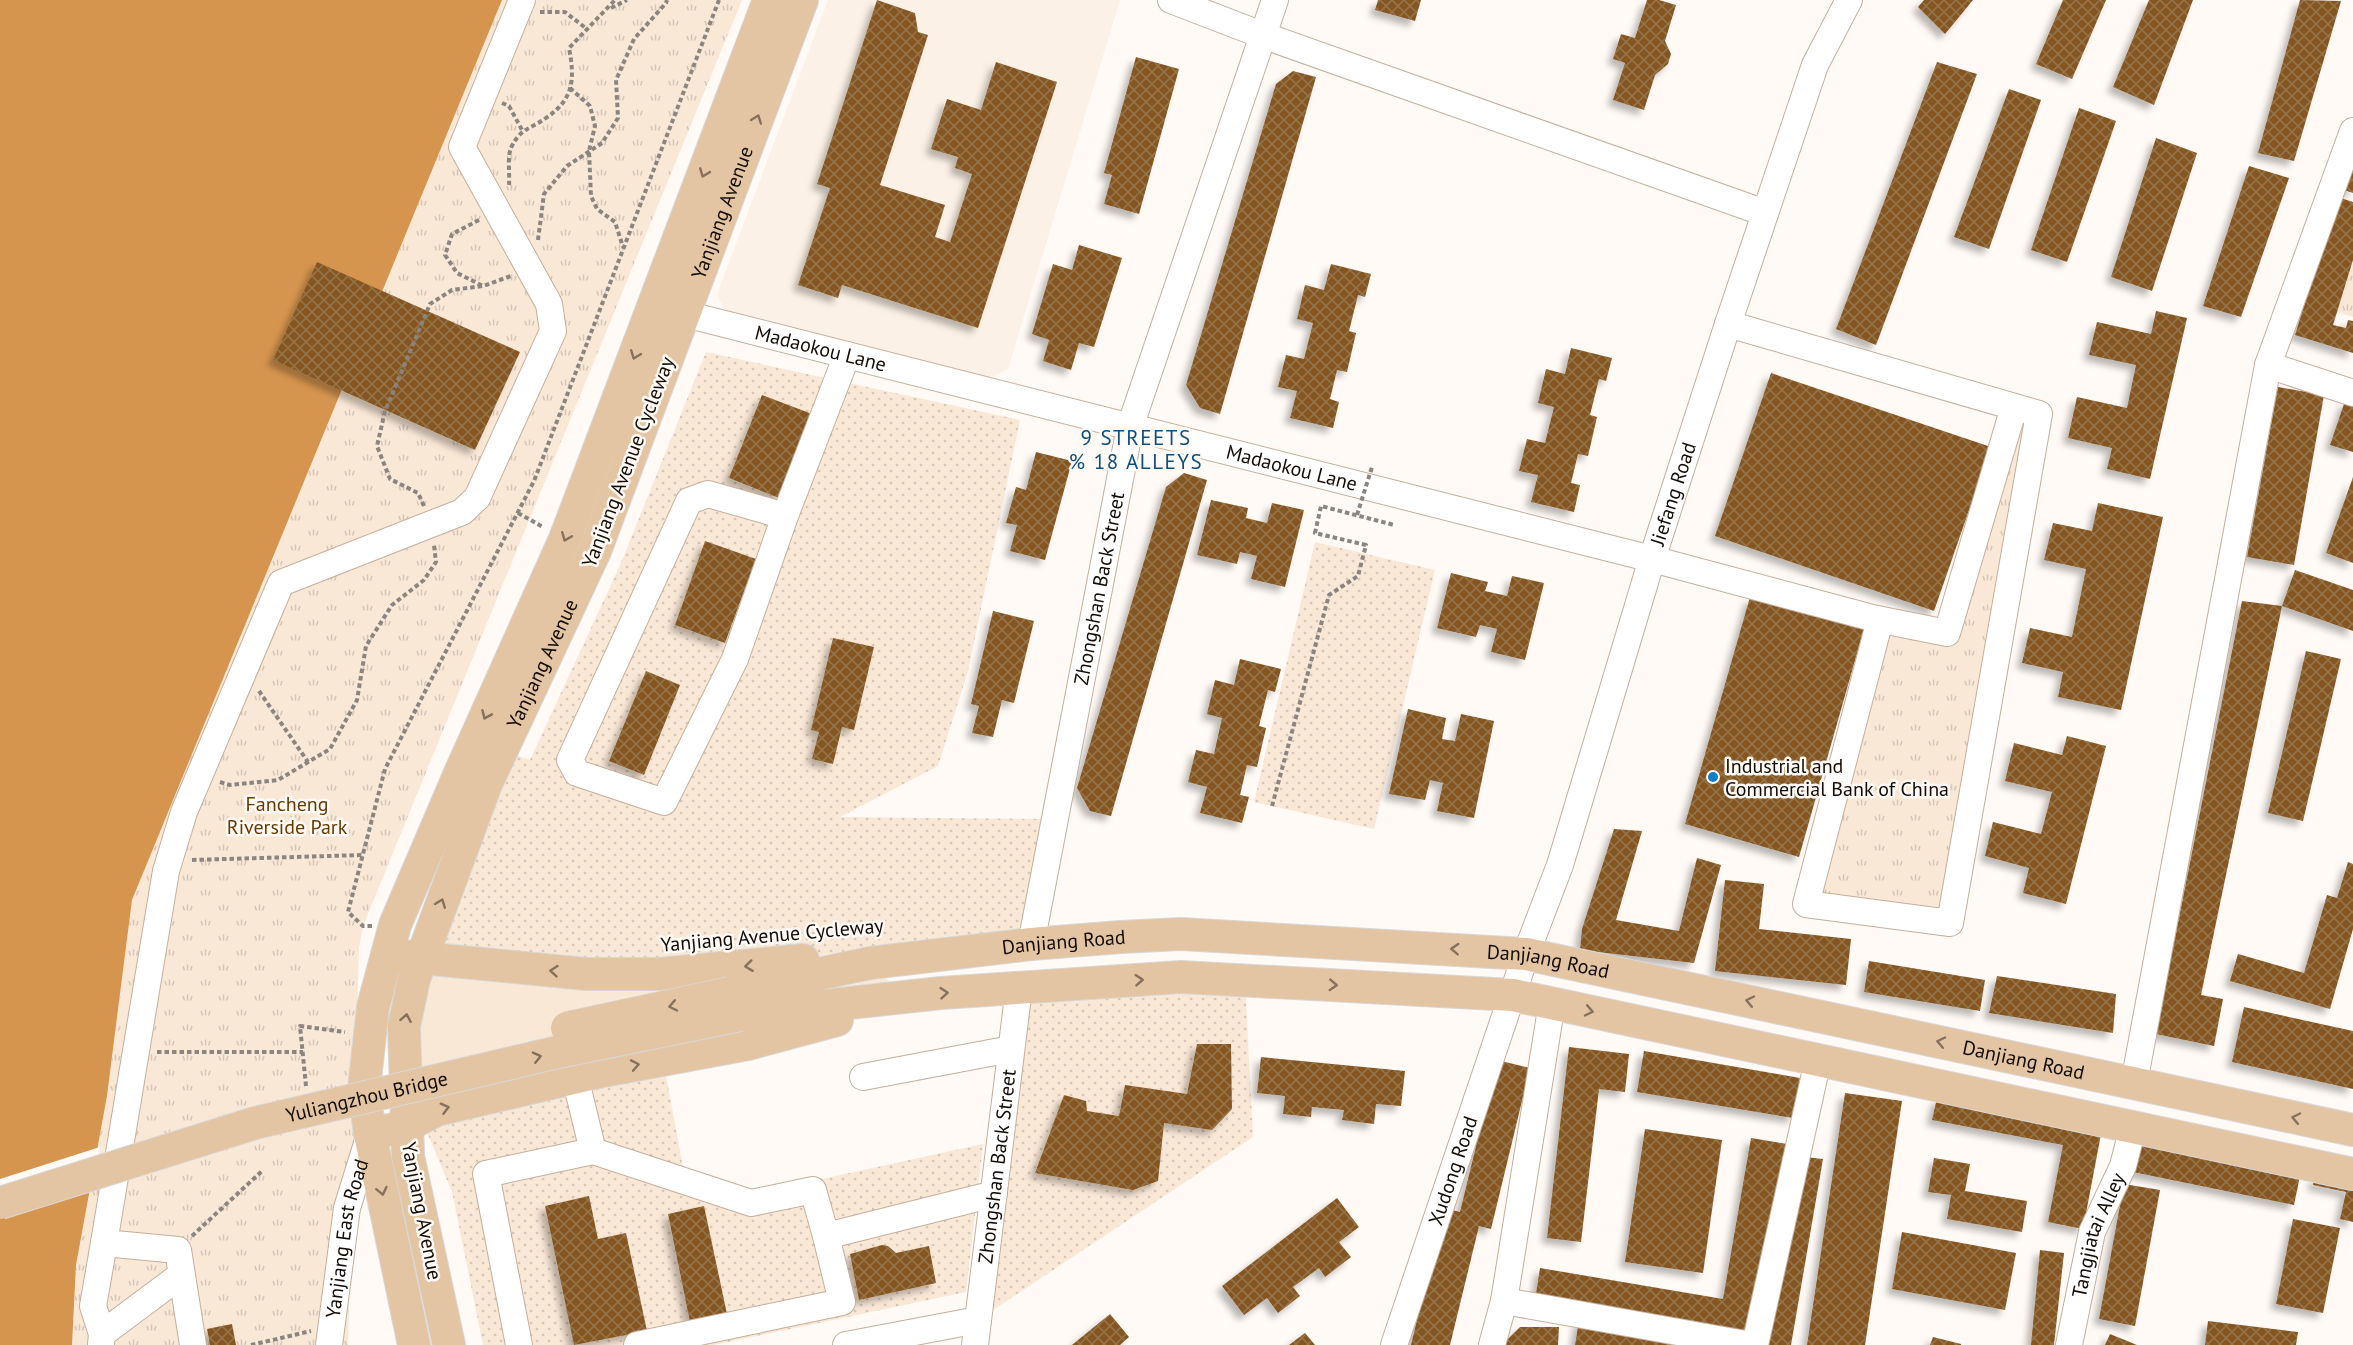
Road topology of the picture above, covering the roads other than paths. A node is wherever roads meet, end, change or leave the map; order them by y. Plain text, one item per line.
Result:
1 (769, 0) edge
2 (801, 0) edge
3 (1171, 0) edge
4 (1275, 0) edge
5 (1849, 0) edge
6 (519, 9) edge
7 (1262, 35) junction
8 (2353, 131) edge
9 (1765, 213) junction
10 (685, 315) junction
11 (1728, 324) junction
12 (847, 356) junction
13 (2268, 365) junction
14 (2353, 393) edge
15 (2014, 407) junction
16 (1130, 427) junction
17 (785, 516) junction
18 (1652, 560) junction
19 (1877, 619) junction
20 (391, 940) junction
21 (1031, 944) junction
22 (1526, 954) junction
23 (421, 958) junction
24 (870, 963) junction
25 (1019, 988) junction
26 (1513, 994) junction
27 (905, 998) junction
28 (1552, 1003) junction
29 (735, 1004) junction
30 (1011, 1049) junction
31 (1818, 1060) junction
32 (575, 1077) junction
33 (863, 1077) dead end
34 (2134, 1083) junction
35 (406, 1126) junction
36 (2133, 1127) junction
37 (2353, 1130) edge
38 (370, 1134) junction
39 (593, 1151) junction
40 (2353, 1174) edge
41 (0, 1189) edge
42 (994, 1194) junction
43 (0, 1203) edge
44 (826, 1236) junction
45 (104, 1242) junction
46 (180, 1275) junction
47 (1504, 1301) junction
48 (978, 1320) junction
49 (330, 1336) edge
50 (101, 1339) edge
51 (193, 1345) edge
52 (414, 1345) edge
53 (449, 1345) edge
54 (519, 1345) edge
55 (638, 1345) edge
56 (846, 1345) edge
57 (975, 1345) edge
58 (1394, 1345) edge
59 (1492, 1345) edge
60 (1753, 1345) edge
61 (2069, 1345) edge

1 -> 20 main road, Yanjiang Avenue
10 -> 2 main road, Yanjiang Avenue
3 - 7 street
4 - 7 street, Zhongshan Back Street
5 - 9 street, Jiefang Road
6 - 45 street
7 - 9 street
7 - 16 street, Zhongshan Back Street
8 - 13 street
9 - 11 street, Jiefang Road
10 - 12 street, Madaokou Lane
23 -> 10 main road, Yanjiang Avenue
11 - 15 street
11 - 18 street, Jiefang Road
12 - 16 street, Madaokou Lane
12 - 17 street
13 - 14 street
13 - 34 street
15 - 19 street, Madaokou Lane
15 - 19 street
16 - 18 street, Madaokou Lane
16 - 21 street, Zhongshan Back Street
17 - 17 street
18 - 19 street, Madaokou Lane
18 - 22 street, Jiefang Road
20 - 23 main road
20 - 38 main road, Yanjiang Avenue
22 -> 21 main road, Danjiang Road
21 - 24 main road, Danjiang Road
22 - 26 street, Jiefang Road
34 -> 22 main road, Danjiang Road
24 -> 23 main road
35 -> 23 main road, Yanjiang Avenue
24 - 29 main road, Danjiang Road
25 -> 26 main road, Danjiang Road
27 -> 25 main road, Danjiang Road
25 - 30 street, Zhongshan Back Street
26 - 28 main road, Danjiang Road
26 - 58 street, Xudong Road
27 - 29 main road, Danjiang Road
32 -> 27 main road
28 -> 31 main road, Danjiang Road
28 - 47 street
29 -> 41 main road, Yuliangzhou Bridge, bridge
43 -> 29 main road, Yuliangzhou Bridge, bridge
30 - 33 street
30 - 42 street, Zhongshan Back Street
31 - 36 main road, Danjiang Road
31 - 60 street
35 -> 32 main road
32 - 39 street
37 -> 34 main road, Danjiang Road
35 - 38 main road
35 - 53 main road, Yanjiang Avenue
36 - 40 main road, Danjiang Road
36 - 61 street, Tangjiatai Alley
38 - 49 street, Yanjiang East Road
38 -> 52 main road, Yanjiang Avenue
39 - 44 street
39 - 54 street
42 - 44 street
42 - 48 street, Zhongshan Back Street
44 - 55 street
45 - 46 street
45 - 50 street
46 - 50 street
46 - 51 street
47 - 59 street
47 - 60 street
48 - 56 street
48 - 57 street, Zhongshan Back Street

